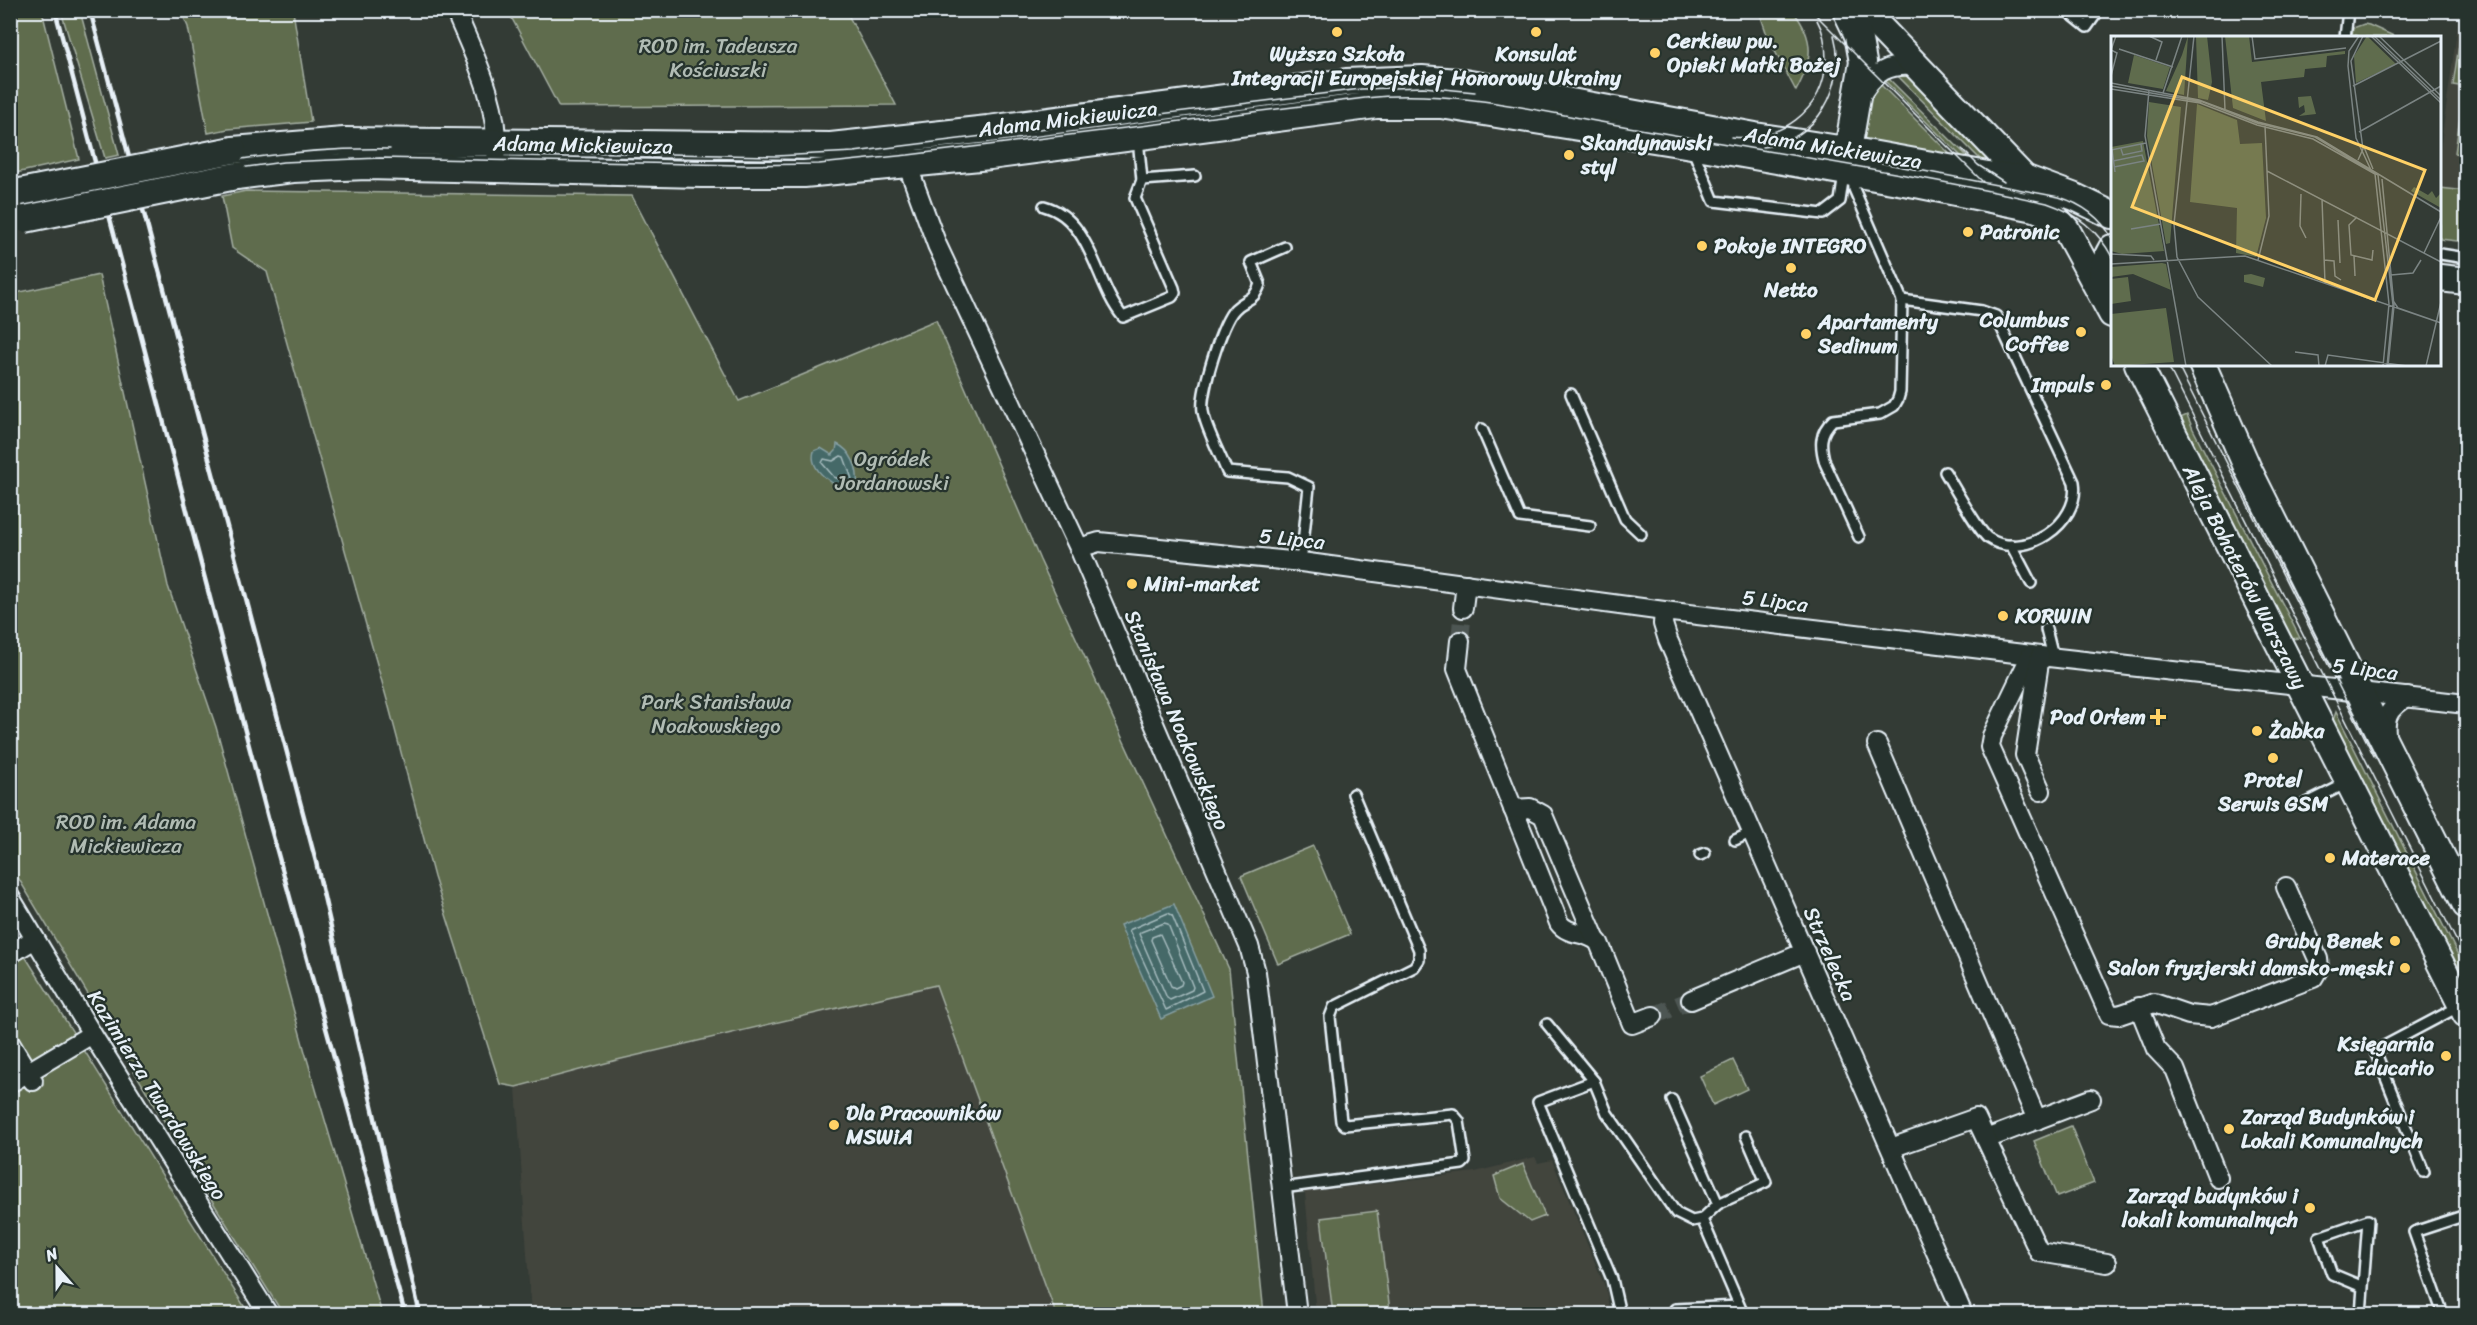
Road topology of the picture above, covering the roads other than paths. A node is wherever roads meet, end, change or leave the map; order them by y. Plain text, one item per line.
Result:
1 (455, 10) edge
2 (1846, 10) edge
3 (1863, 10) edge
4 (2066, 10) edge
5 (2099, 10) edge
6 (2348, 10) edge
7 (2345, 36) edge
8 (1920, 68) junction
9 (1855, 108) junction
10 (1137, 137) junction
11 (906, 138) junction
12 (497, 143) junction
13 (1690, 145) junction
14 (909, 164) junction
15 (1848, 165) junction
16 (496, 170) junction
17 (1195, 176) dead end
18 (2024, 178) junction
19 (1142, 180) junction
20 (15, 193) edge
21 (1044, 206) dead end
22 (2111, 215) edge
23 (18, 221) edge
24 (1286, 247) dead end
25 (2111, 250) edge
26 (2441, 254) edge
27 (2466, 258) edge
28 (2441, 278) edge
29 (2466, 281) edge
30 (1902, 300) junction
31 (2109, 307) edge
32 (2139, 366) edge
33 (2203, 366) edge
34 (1571, 394) dead end
35 (1482, 429) dead end
36 (1945, 472) dead end
37 (1590, 526) dead end
38 (1641, 534) dead end
39 (1859, 537) dead end
40 (2011, 545) junction
41 (1079, 548) junction
42 (1301, 562) junction
43 (2031, 583) dead end
44 (1466, 584) junction
45 (1463, 608) tunnel mouth
46 (1664, 611) junction
47 (2046, 629) dead end
48 (1460, 641) tunnel mouth
49 (2041, 656) junction
50 (2299, 684) junction
51 (2360, 691) junction
52 (2407, 697) junction
53 (2466, 704) edge
54 (1877, 744) dead end
55 (2387, 745) junction
56 (2349, 782) junction
57 (2041, 791) dead end
58 (1353, 794) dead end
59 (2303, 805) dead end
60 (1513, 809) junction
61 (2286, 887) dead end
62 (10, 897) edge
63 (2466, 905) edge
64 (1595, 938) junction
65 (35, 939) junction
66 (1804, 952) junction
67 (10, 954) edge
68 (1691, 1000) tunnel mouth
69 (2139, 1007) junction
70 (2464, 1009) edge
71 (1653, 1016) tunnel mouth
72 (1547, 1024) dead end
73 (93, 1034) junction
74 (10, 1043) edge
75 (31, 1077) junction
76 (1594, 1081) junction
77 (10, 1083) edge
78 (1672, 1100) dead end
79 (2091, 1100) dead end
80 (2037, 1120) junction
81 (1746, 1136) dead end
82 (1986, 1139) junction
83 (1891, 1148) junction
84 (2424, 1172) dead end
85 (2218, 1178) dead end
86 (1282, 1188) junction
87 (1718, 1204) junction
88 (2466, 1215) edge
89 (1702, 1220) junction
90 (2107, 1263) dead end
91 (2363, 1287) junction
92 (1675, 1309) dead end
93 (1741, 1310) edge
94 (268, 1314) edge
95 (1297, 1314) edge
96 (1620, 1314) edge
97 (1963, 1314) edge
98 (2361, 1314) edge
99 (2443, 1314) edge

1 - 12 street
2 - 9 street
3 - 8 street
4 - 5 lane
6 - 7 lane
8 - 9 street
8 - 18 street
9 - 15 street
10 - 13 street, Adama Mickiewicza
10 - 14 street, Adama Mickiewicza
10 - 19 lane
11 - 12 street, Adama Mickiewicza
11 - 14 street, Stanisława Noakowskiego
11 - 15 street, Adama Mickiewicza
12 - 16 street
12 - 20 street, Adama Mickiewicza, bridge
13 - 15 street, Adama Mickiewicza
13 - 15 lane
14 - 16 street, Adama Mickiewicza
14 - 41 street, Stanisława Noakowskiego
15 - 18 street, Adama Mickiewicza
15 - 30 lane
15 - 31 street, Adama Mickiewicza
16 - 23 street, Adama Mickiewicza, bridge
17 - 19 lane
18 - 22 street, Adama Mickiewicza
19 - 21 lane
24 - 42 lane
25 - 31 street
26 - 27 lane
28 - 29 street
30 - 39 lane
30 - 40 lane
32 - 50 street, Aleja Bohaterów Warszawy
33 - 51 street
34 - 38 lane
35 - 37 lane
36 - 40 lane
40 - 43 lane
41 - 42 street, 5 Lipca
41 - 86 street, Stanisława Noakowskiego
42 - 44 street, 5 Lipca
44 - 45 street
44 - 46 street, 5 Lipca
46 - 49 street, 5 Lipca
46 - 66 street, Strzelecka
47 - 49 lane
48 - 60 street
49 - 50 street, 5 Lipca
49 - 57 street
49 - 69 street
50 - 51 street, 5 Lipca
50 - 56 street, Aleja Bohaterów Warszawy
51 - 52 street, 5 Lipca
51 - 55 street
52 - 53 street, 5 Lipca
52 - 55 street
54 - 80 street
55 - 63 street
56 - 59 lane
56 - 70 street, Aleja Bohaterów Warszawy
58 - 86 lane
60 - 64 street
60 - 64 street
61 - 69 street
62 - 65 street, Kazimierza Twardowskiego
64 - 71 street
65 - 67 street
65 - 73 street, Kazimierza Twardowskiego
66 - 68 street
66 - 83 street, Strzelecka
69 - 85 street
70 - 84 lane
72 - 76 lane
73 - 75 street
73 - 94 street, Kazimierza Twardowskiego
74 - 75 street
75 - 77 street
76 - 89 lane
76 - 96 lane
78 - 87 lane
79 - 80 street
80 - 82 street
81 - 87 lane
82 - 83 street
82 - 90 street
83 - 97 street, Strzelecka
86 - 95 street, Stanisława Noakowskiego
87 - 89 lane
88 - 99 lane
89 - 93 lane
91 - 91 lane
91 - 98 lane
92 - 93 lane

